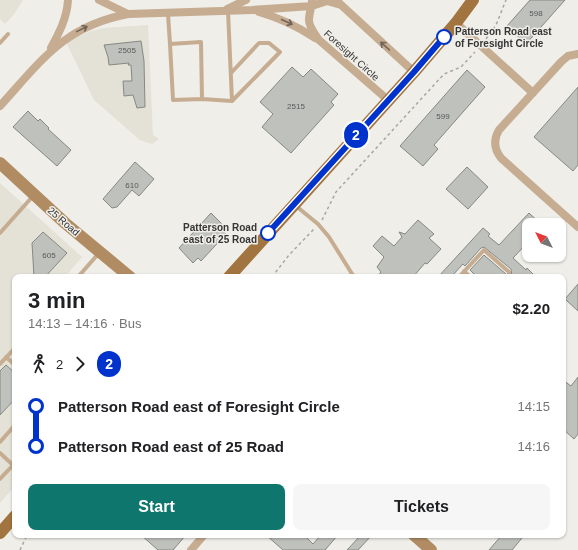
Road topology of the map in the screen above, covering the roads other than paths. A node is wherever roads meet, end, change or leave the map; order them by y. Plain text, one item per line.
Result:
1 (68, 0) edge
2 (99, 0) edge
3 (246, 0) edge
4 (473, 0) edge
5 (483, 0) edge
6 (338, 2) edge
7 (312, 3) edge
8 (252, 10) junction
9 (225, 11) junction
10 (128, 14) junction
11 (168, 14) junction
12 (456, 23) junction
13 (8, 34) dead end
14 (319, 40) junction
15 (0, 43) edge
16 (170, 44) junction
17 (50, 51) junction
18 (578, 54) edge
19 (414, 72) junction
20 (231, 73) junction
21 (533, 92) junction
22 (202, 99) junction
23 (388, 100) junction
24 (232, 101) junction
25 (0, 106) edge
26 (0, 163) edge
27 (34, 195) junction
28 (294, 204) junction
29 (578, 227) edge
30 (0, 233) edge
31 (100, 252) junction
32 (464, 271) junction
33 (81, 274) edge
34 (126, 274) edge
35 (233, 274) edge
36 (352, 274) edge
37 (462, 274) edge
38 (467, 274) edge
39 (509, 274) edge
40 (12, 351) edge
41 (6, 357) junction
42 (12, 362) edge
43 (0, 364) edge
44 (12, 428) edge
45 (0, 442) edge
46 (0, 453) edge
47 (12, 463) edge
48 (12, 467) edge
49 (0, 479) edge
50 (12, 519) edge
51 (0, 533) edge
52 (201, 538) edge
53 (417, 538) edge
54 (191, 550) edge
55 (431, 550) edge

1 - 17 street
2 - 10 street
3 - 9 street
4 - 12 main road
5 - 12 main road
6 - 7 street
19 -> 6 street
7 - 8 street
7 - 14 street, Foresight Circle
8 - 9 street
8 -> 14 street
9 - 11 street
9 - 20 lane
10 - 11 street
17 -> 10 street
11 - 16 lane
12 - 19 main road
12 - 21 street
13 - 15 lane
14 - 23 street, Foresight Circle
16 - 22 lane
16 - 22 lane
17 - 25 street
18 - 21 street
19 - 23 main road
20 - 24 lane
20 - 24 lane
21 - 29 street
22 - 24 lane
23 - 28 main road
26 - 27 main road, 25 Road
27 - 30 lane
27 - 31 main road, 25 Road
28 - 35 main road
28 - 36 lane
31 - 33 lane
31 - 34 main road, 25 Road
32 - 37 lane
32 - 38 lane
32 - 39 lane
40 - 41 lane
41 - 42 lane
41 - 43 lane
44 - 45 lane
46 - 47 lane
48 - 49 lane
50 - 51 main road
52 - 54 street
53 - 55 main road

